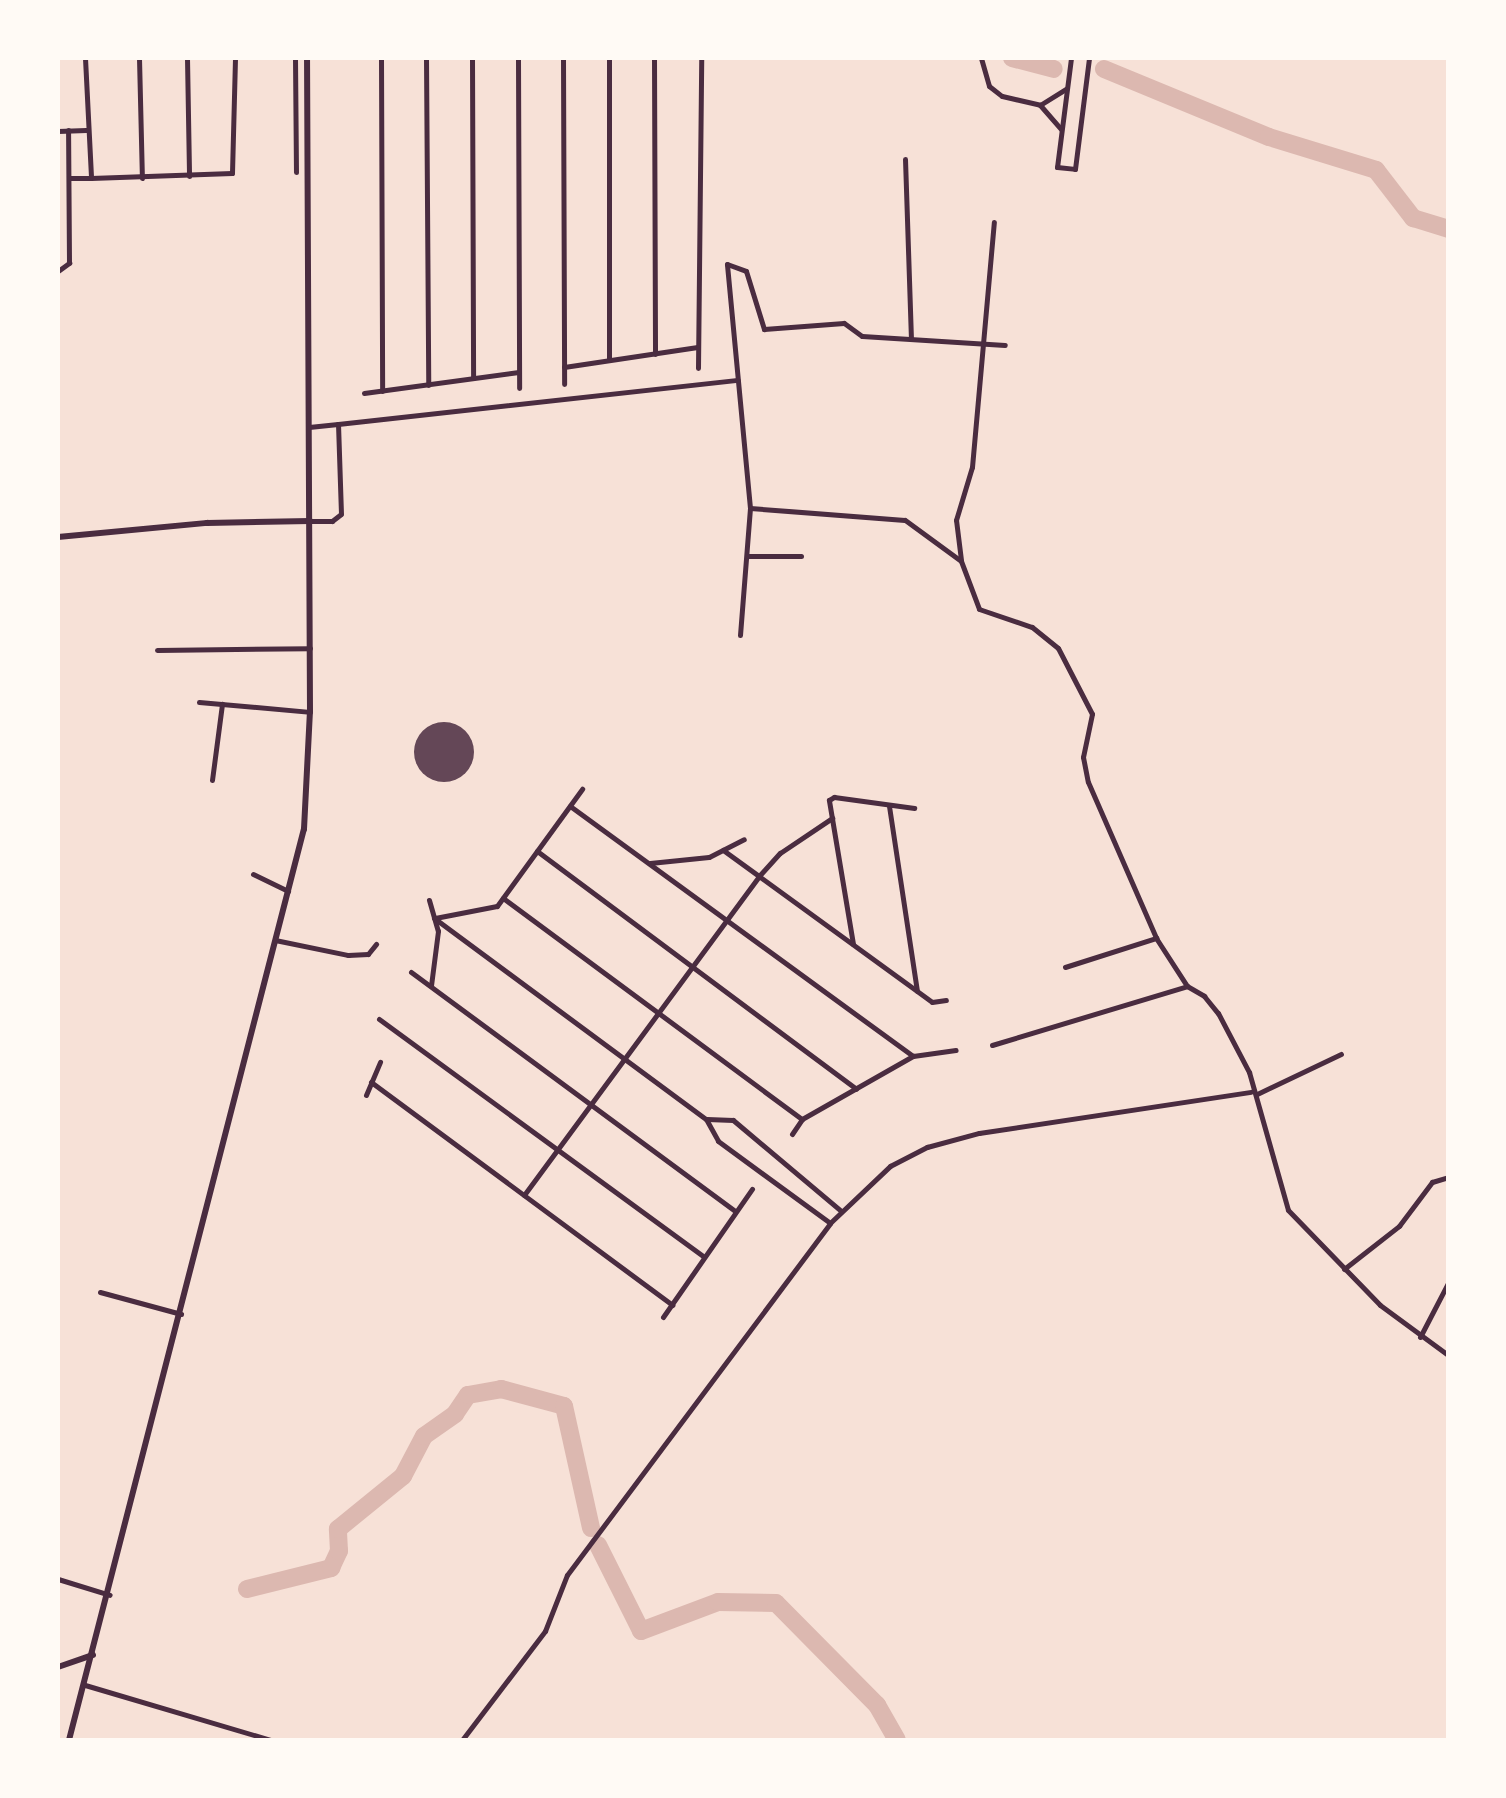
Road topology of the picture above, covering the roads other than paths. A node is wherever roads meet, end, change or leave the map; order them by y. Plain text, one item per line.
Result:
1 (85, 58) edge
2 (139, 58) edge
3 (187, 58) edge
4 (235, 58) edge
5 (295, 58) edge
6 (307, 58) edge
7 (381, 58) edge
8 (426, 58) edge
9 (472, 58) edge
10 (518, 58) edge
11 (563, 58) edge
12 (609, 58) edge
13 (654, 58) edge
14 (701, 58) edge
15 (981, 58) edge
16 (1071, 58) edge
17 (1089, 58) edge
18 (295, 68) junction
19 (307, 68) junction
20 (1067, 88) junction
21 (1040, 105) junction
22 (295, 110) junction
23 (307, 111) junction
24 (1061, 129) junction
25 (68, 130) junction
26 (86, 130) junction
27 (58, 131) edge
28 (905, 159) dead end
29 (296, 172) dead end
30 (189, 176) junction
31 (69, 178) junction
32 (91, 178) junction
33 (142, 178) junction
34 (994, 222) dead end
35 (58, 271) edge
36 (911, 338) junction
37 (984, 342) junction
38 (1005, 345) dead end
39 (698, 347) junction
40 (655, 354) junction
41 (609, 360) junction
42 (564, 367) junction
43 (698, 368) dead end
44 (519, 372) junction
45 (473, 378) junction
46 (738, 380) junction
47 (564, 384) dead end
48 (428, 385) junction
49 (519, 388) dead end
50 (382, 391) junction
51 (364, 393) dead end
52 (338, 424) junction
53 (309, 427) junction
54 (750, 508) junction
55 (310, 521) junction
56 (58, 537) edge
57 (748, 556) junction
58 (801, 556) dead end
59 (961, 561) junction
60 (740, 635) dead end
61 (310, 648) junction
62 (157, 650) dead end
63 (199, 702) dead end
64 (222, 704) junction
65 (310, 712) junction
66 (212, 780) dead end
67 (582, 789) dead end
68 (570, 806) junction
69 (889, 806) junction
70 (914, 808) dead end
71 (832, 818) junction
72 (744, 839) dead end
73 (723, 850) junction
74 (537, 851) junction
75 (649, 863) junction
76 (253, 874) dead end
77 (759, 876) junction
78 (289, 892) junction
79 (503, 898) junction
80 (429, 900) dead end
81 (434, 918) junction
82 (727, 920) junction
83 (1156, 938) junction
84 (275, 940) junction
85 (376, 944) dead end
86 (854, 945) junction
87 (692, 967) junction
88 (1065, 967) dead end
89 (411, 972) dead end
90 (1187, 986) junction
91 (431, 987) junction
92 (918, 992) junction
93 (946, 1000) dead end
94 (658, 1013) junction
95 (379, 1019) dead end
96 (992, 1045) dead end
97 (956, 1050) dead end
98 (1341, 1054) dead end
99 (913, 1056) junction
100 (625, 1059) junction
101 (380, 1062) dead end
102 (371, 1082) junction
103 (856, 1089) junction
104 (1254, 1093) junction
105 (366, 1095) dead end
106 (591, 1105) junction
107 (706, 1119) junction
108 (802, 1119) junction
109 (792, 1134) dead end
110 (557, 1149) junction
111 (1448, 1177) edge
112 (752, 1189) dead end
113 (524, 1195) junction
114 (840, 1210) junction
115 (735, 1211) junction
116 (830, 1223) junction
117 (703, 1256) junction
118 (1344, 1269) junction
119 (1448, 1283) edge
120 (100, 1292) dead end
121 (672, 1305) junction
122 (182, 1315) junction
123 (663, 1317) dead end
124 (1420, 1337) junction
125 (1448, 1355) edge
126 (58, 1579) edge
127 (110, 1595) junction
128 (93, 1655) junction
129 (58, 1667) edge
130 (85, 1685) junction
131 (69, 1740) edge
132 (271, 1740) edge
133 (462, 1740) edge

1 - 26 street
2 - 33 street
3 - 30 street
4 - 30 street
5 - 18 street
6 - 19 street
7 - 50 street
8 - 48 street
9 - 45 street
10 - 44 street
11 - 42 street
12 - 41 street
13 - 40 street
14 - 39 street
15 - 21 street
16 - 20 street
17 - 24 street
18 - 19 street
18 - 22 street
19 - 23 street
20 - 21 street
20 - 24 street
21 - 24 street
22 - 23 street
22 - 29 street
23 - 53 street
25 - 26 street
25 - 27 street
25 - 31 street
26 - 32 street
28 - 36 street
30 - 33 street
31 - 32 street
31 - 35 street
32 - 33 street
34 - 37 street
36 - 37 street
36 - 46 street
37 - 38 street
37 - 59 street
39 - 40 street
39 - 43 street
40 - 41 street
41 - 42 street
42 - 47 street
44 - 45 street
44 - 49 street
45 - 48 street
46 - 52 street
46 - 54 street
48 - 50 street
50 - 51 street
52 - 53 street
52 - 55 street
53 - 55 street
54 - 57 street
54 - 59 street
55 - 56 street
55 - 61 street
57 - 58 street
57 - 60 street
59 - 83 street
61 - 62 street
61 - 65 street
63 - 64 street
64 - 65 street
64 - 66 street
65 - 78 street
67 - 68 street
68 - 74 street
68 - 75 street
69 - 70 street
69 - 71 street
69 - 92 street
71 - 77 street
71 - 86 street
72 - 73 street
73 - 75 street
73 - 77 street
74 - 79 street
74 - 87 street
75 - 82 street
76 - 78 street
77 - 82 street
77 - 86 street
78 - 84 street
79 - 81 street
79 - 94 street
80 - 81 street
81 - 91 street
81 - 100 street
82 - 87 street
82 - 99 street
83 - 88 street
83 - 90 street
84 - 85 street
84 - 122 street
86 - 92 street
87 - 94 street
87 - 103 street
89 - 91 street
90 - 96 street
90 - 104 street
91 - 106 street
92 - 93 street
94 - 100 street
94 - 108 street
95 - 110 street
97 - 99 street
98 - 104 street
99 - 103 street
100 - 106 street
100 - 107 street
101 - 102 street
102 - 105 street
102 - 113 street
103 - 108 street
104 - 114 street
104 - 118 street
106 - 110 street
106 - 115 street
107 - 114 street
107 - 116 street
108 - 109 street
110 - 113 street
110 - 117 street
111 - 118 street
112 - 115 street
113 - 121 street
114 - 116 street
115 - 117 street
116 - 133 street
117 - 121 street
118 - 124 street
119 - 124 street
120 - 122 street
121 - 123 street
122 - 127 street
124 - 125 street
126 - 127 street
127 - 128 street
128 - 129 street
128 - 130 street
130 - 131 street
130 - 132 street

